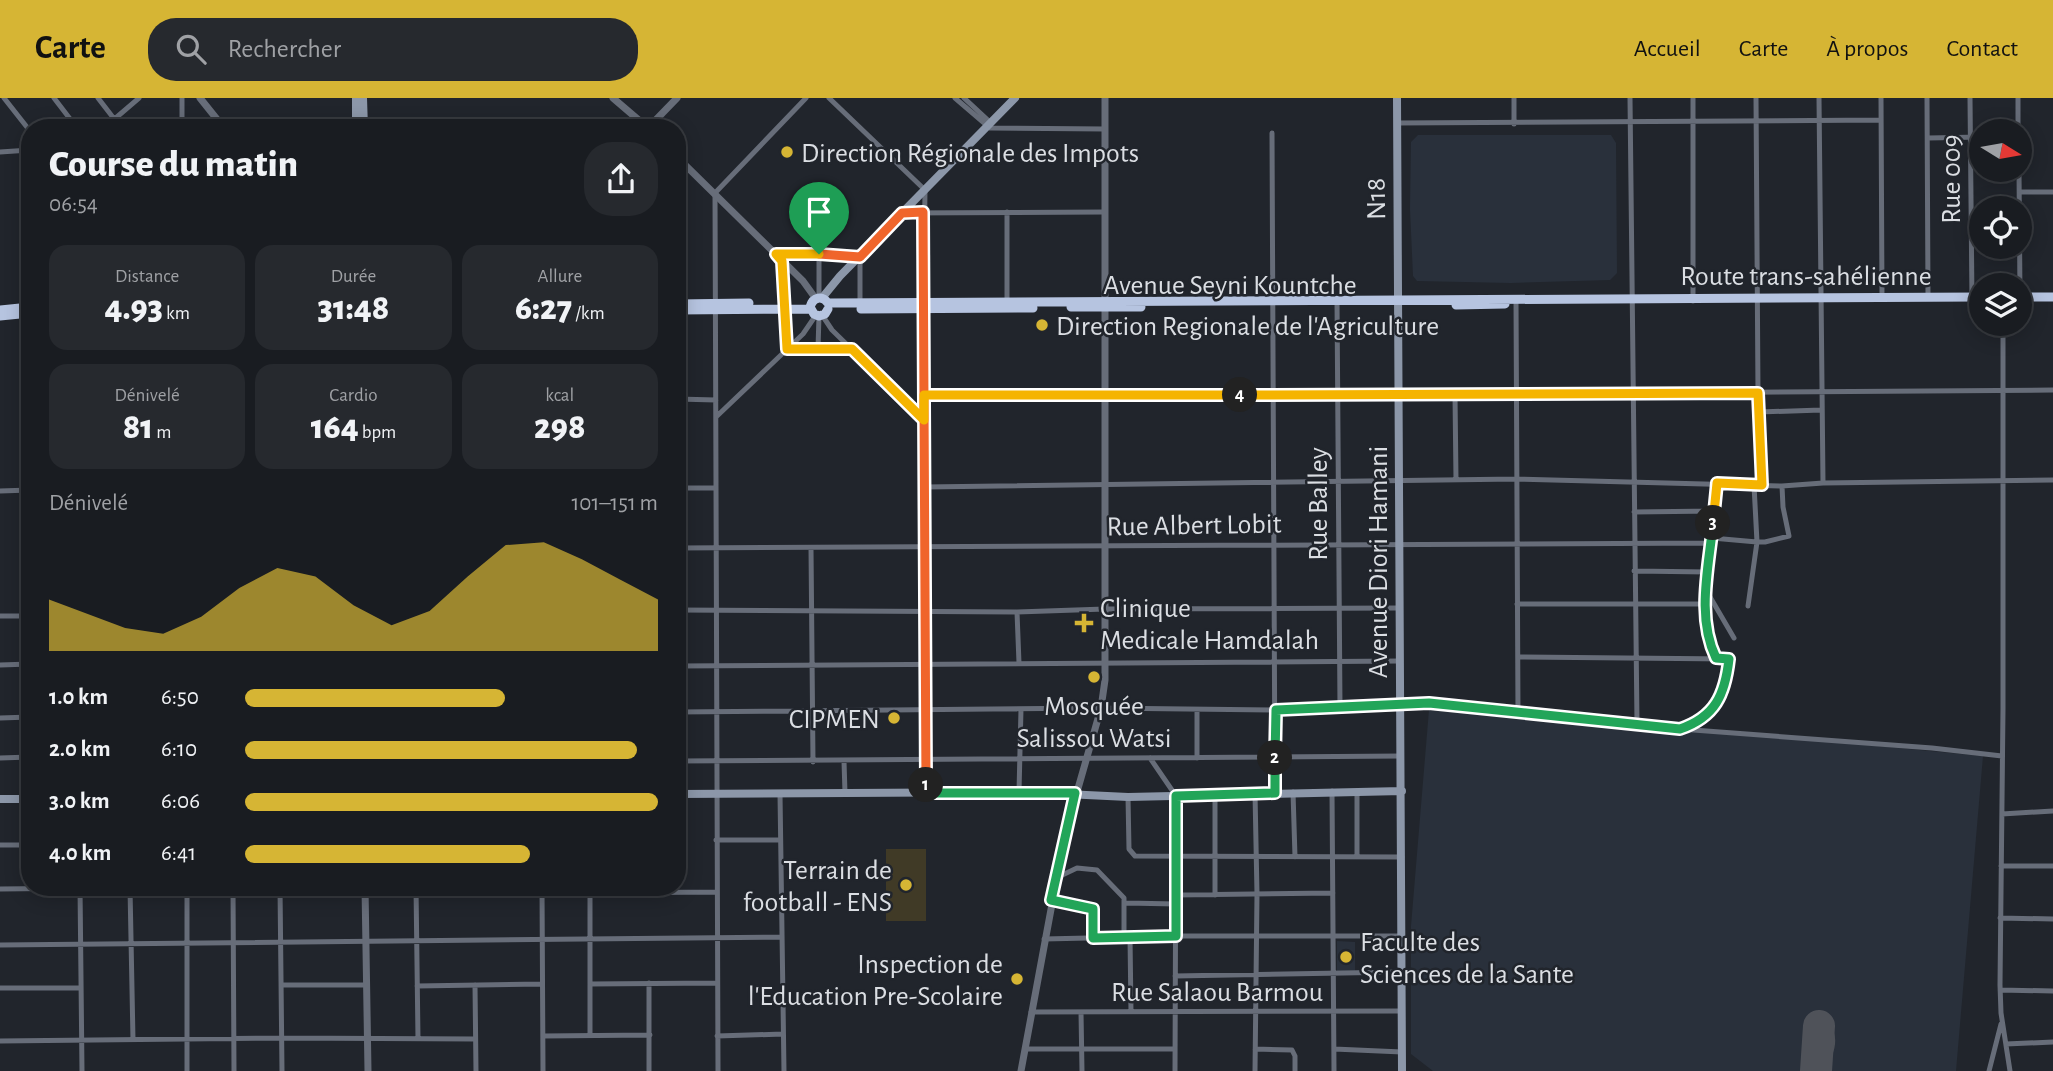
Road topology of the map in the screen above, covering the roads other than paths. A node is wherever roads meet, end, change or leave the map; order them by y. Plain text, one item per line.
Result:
1 (4, 98) edge
2 (54, 98) edge
3 (98, 98) edge
4 (139, 98) edge
5 (182, 98) edge
6 (200, 98) edge
7 (356, 98) edge
8 (363, 98) edge
9 (613, 98) edge
10 (677, 98) edge
11 (806, 98) edge
12 (829, 98) edge
13 (956, 98) edge
14 (964, 98) edge
15 (1015, 98) edge
16 (1105, 98) edge
17 (1397, 98) edge
18 (1514, 98) edge
19 (1630, 98) edge
20 (1693, 98) edge
21 (1756, 98) edge
22 (1819, 98) edge
23 (1881, 98) edge
24 (1927, 98) edge
25 (1970, 98) edge
26 (2018, 98) edge
27 (69, 119) edge
28 (114, 119) edge
29 (116, 119) edge
30 (182, 119) edge
31 (217, 119) edge
32 (356, 119) edge
33 (363, 119) edge
34 (636, 119) edge
35 (655, 119) edge
36 (1970, 119) edge
37 (2018, 119) edge
38 (21, 120) edge
39 (1881, 120) junction
40 (1693, 121) junction
41 (1756, 121) junction
42 (1819, 121) junction
43 (1630, 122) junction
44 (1397, 123) junction
45 (1514, 124) junction
46 (991, 125) junction
47 (1105, 129) junction
48 (1272, 133) dead end
49 (1969, 137) edge
50 (1928, 138) junction
51 (21, 150) edge
52 (0, 152) edge
53 (686, 166) edge
54 (1972, 182) edge
55 (2020, 182) edge
56 (925, 190) junction
57 (2020, 192) junction
58 (2053, 192) edge
59 (715, 193) junction
60 (923, 212) junction
61 (1007, 212) junction
62 (1104, 212) junction
63 (902, 213) junction
64 (776, 254) junction
65 (819, 254) junction
66 (860, 257) junction
67 (782, 261) junction
68 (1975, 273) edge
69 (2020, 273) edge
70 (1882, 297) junction
71 (1928, 297) junction
72 (2032, 298) edge
73 (2053, 299) edge
74 (1693, 300) junction
75 (1969, 300) edge
76 (1969, 300) edge
77 (1516, 301) junction
78 (1633, 301) junction
79 (1757, 301) junction
80 (1820, 301) junction
81 (1399, 302) junction
82 (1273, 303) junction
83 (1337, 303) junction
84 (686, 304) edge
85 (1103, 304) junction
86 (923, 305) junction
87 (1007, 305) junction
88 (715, 306) junction
89 (784, 306) junction
90 (860, 306) junction
91 (819, 307) junction
92 (21, 308) edge
93 (686, 309) edge
94 (0, 310) edge
95 (21, 314) edge
96 (0, 316) edge
97 (2003, 336) edge
98 (818, 348) junction
99 (787, 349) junction
100 (852, 349) junction
101 (2053, 390) edge
102 (2003, 391) junction
103 (1632, 393) junction
104 (1758, 393) junction
105 (1821, 393) junction
106 (1273, 394) junction
107 (1336, 394) junction
108 (924, 395) junction
109 (1104, 395) junction
110 (1399, 395) junction
111 (1455, 395) junction
112 (1517, 395) junction
113 (686, 399) edge
114 (716, 400) junction
115 (1821, 410) junction
116 (1759, 412) junction
117 (716, 417) junction
118 (924, 420) junction
119 (1517, 479) junction
120 (1456, 480) junction
121 (2003, 480) junction
122 (2053, 480) edge
123 (1633, 481) junction
124 (1274, 482) junction
125 (1339, 482) junction
126 (1400, 482) junction
127 (1717, 483) junction
128 (1823, 483) junction
129 (1104, 484) junction
130 (1754, 485) junction
131 (1762, 485) junction
132 (1782, 486) junction
133 (925, 487) junction
134 (686, 488) edge
135 (716, 488) junction
136 (21, 490) edge
137 (0, 491) edge
138 (1714, 511) junction
139 (1634, 512) junction
140 (1712, 540) junction
141 (1633, 542) junction
142 (1756, 542) junction
143 (1338, 543) junction
144 (1274, 544) junction
145 (1399, 544) junction
146 (1516, 544) junction
147 (1104, 546) junction
148 (925, 547) junction
149 (686, 548) edge
150 (716, 548) junction
151 (811, 548) junction
152 (1634, 572) junction
153 (1708, 572) junction
154 (1706, 590) junction
155 (1517, 604) junction
156 (1705, 604) junction
157 (1634, 605) junction
158 (1748, 606) dead end
159 (1339, 607) junction
160 (1275, 608) junction
161 (1400, 608) junction
162 (1105, 609) junction
163 (686, 610) edge
164 (716, 610) junction
165 (812, 611) junction
166 (926, 611) junction
167 (1017, 611) junction
168 (0, 616) edge
169 (21, 616) edge
170 (1734, 638) dead end
171 (1518, 657) junction
172 (1716, 658) junction
173 (1635, 659) junction
174 (1338, 660) junction
175 (1275, 661) junction
176 (1400, 661) junction
177 (1105, 662) junction
178 (1019, 663) junction
179 (21, 664) edge
180 (813, 664) junction
181 (926, 664) junction
182 (0, 665) edge
183 (686, 666) edge
184 (716, 666) junction
185 (1401, 702) junction
186 (1101, 708) junction
187 (1340, 708) junction
188 (1021, 709) junction
189 (1197, 709) junction
190 (925, 710) junction
191 (1276, 710) junction
192 (813, 711) junction
193 (686, 712) edge
194 (715, 712) junction
195 (1518, 713) junction
196 (21, 717) edge
197 (0, 718) edge
198 (1637, 723) junction
199 (1680, 729) junction
200 (1401, 756) junction
201 (2002, 756) junction
202 (21, 757) edge
203 (0, 758) edge
204 (1087, 758) junction
205 (1150, 758) junction
206 (1196, 758) junction
207 (1275, 758) junction
208 (1020, 760) junction
209 (686, 761) edge
210 (716, 761) junction
211 (845, 761) junction
212 (926, 761) junction
213 (813, 762) junction
214 (1332, 791) junction
215 (1356, 791) junction
216 (1402, 791) junction
217 (1020, 792) junction
218 (1293, 792) junction
219 (845, 793) junction
220 (926, 793) junction
221 (1075, 793) junction
222 (1255, 793) junction
223 (1275, 793) junction
224 (686, 794) edge
225 (716, 794) junction
226 (780, 794) junction
227 (1215, 794) junction
228 (1176, 796) junction
229 (1128, 797) junction
230 (0, 799) edge
231 (21, 799) edge
232 (2053, 811) edge
233 (2002, 814) junction
234 (716, 840) junction
235 (779, 840) junction
236 (0, 845) edge
237 (21, 845) edge
238 (1214, 856) junction
239 (1333, 856) junction
240 (1357, 856) junction
241 (1177, 857) junction
242 (1256, 857) junction
243 (1294, 857) junction
244 (1402, 857) junction
245 (2001, 866) junction
246 (2053, 866) edge
247 (1055, 879) junction
248 (0, 889) edge
249 (21, 889) edge
250 (686, 891) edge
251 (717, 892) junction
252 (1333, 893) junction
253 (1257, 894) junction
254 (1176, 895) junction
255 (1215, 895) junction
256 (80, 896) edge
257 (130, 896) edge
258 (187, 896) edge
259 (233, 896) edge
260 (280, 896) edge
261 (365, 896) edge
262 (416, 896) edge
263 (542, 896) edge
264 (590, 896) edge
265 (1051, 900) junction
266 (1126, 903) junction
267 (1176, 904) junction
268 (2000, 918) junction
269 (2053, 919) edge
270 (717, 936) junction
271 (1176, 936) junction
272 (1256, 936) junction
273 (1334, 936) junction
274 (1402, 936) junction
275 (782, 937) junction
276 (1127, 937) junction
277 (542, 938) junction
278 (590, 938) junction
279 (1093, 938) junction
280 (1044, 939) junction
281 (366, 940) junction
282 (416, 940) junction
283 (281, 941) junction
284 (233, 942) junction
285 (131, 943) junction
286 (187, 943) junction
287 (81, 944) junction
288 (0, 945) edge
289 (1402, 972) junction
290 (1334, 975) junction
291 (1175, 976) junction
292 (1256, 976) junction
293 (717, 983) junction
294 (542, 984) junction
295 (590, 984) junction
296 (649, 984) junction
297 (281, 985) junction
298 (366, 985) junction
299 (475, 985) junction
300 (417, 986) junction
301 (0, 988) edge
302 (81, 988) junction
303 (2000, 990) junction
304 (2053, 990) edge
305 (1334, 1011) junction
306 (1402, 1011) junction
307 (1031, 1012) junction
308 (1081, 1012) junction
309 (1131, 1012) junction
310 (1175, 1012) junction
311 (1255, 1013) junction
312 (2002, 1021) junction
313 (783, 1034) junction
314 (590, 1035) junction
315 (650, 1035) junction
316 (543, 1036) junction
317 (718, 1036) junction
318 (282, 1038) junction
319 (367, 1038) junction
320 (418, 1038) junction
321 (187, 1039) junction
322 (234, 1039) junction
323 (475, 1039) junction
324 (133, 1040) junction
325 (0, 1041) edge
326 (82, 1041) junction
327 (2053, 1042) edge
328 (2006, 1044) junction
329 (1025, 1049) junction
330 (1082, 1049) junction
331 (1175, 1049) junction
332 (1255, 1049) junction
333 (1334, 1049) junction
334 (1402, 1052) junction
335 (82, 1071) edge
336 (187, 1071) edge
337 (234, 1071) edge
338 (282, 1071) edge
339 (368, 1071) edge
340 (476, 1071) edge
341 (543, 1071) edge
342 (649, 1071) edge
343 (718, 1071) edge
344 (784, 1071) edge
345 (1020, 1071) edge
346 (1082, 1071) edge
347 (1175, 1071) edge
348 (1255, 1071) edge
349 (1295, 1071) edge
350 (1334, 1071) edge
351 (1402, 1071) edge
352 (1989, 1071) edge
353 (2010, 1071) edge

1 - 38 street
2 - 27 street
3 - 28 street
4 - 29 street
5 - 30 street
6 - 31 street
7 - 32 main road
8 - 33 main road
9 - 34 street
10 - 35 street
11 - 59 street
12 - 56 street
13 - 46 street
14 - 46 street
15 - 46 main road
16 - 47 street
17 - 44 main road, N18
18 - 45 street
19 - 43 street
20 - 40 street
21 - 41 street
22 - 42 street
23 - 39 street
24 - 50 street
25 - 36 street, Rue 009
26 - 37 street
39 - 42 street
39 - 70 street
40 - 41 street
40 - 43 street
40 - 74 street
41 - 42 street
41 - 79 street
42 - 80 street
43 - 45 street
43 - 78 street
44 - 45 street
44 - 81 main road, N18
46 - 47 street
46 - 56 main road
47 - 62 street
48 - 82 street
49 - 50 street
50 - 71 street
51 - 52 street
53 - 59 street
54 - 68 street, Rue 009
55 - 57 street
56 - 60 street
56 - 63 main road
57 - 58 street
57 - 69 street
59 - 64 street
59 - 88 street
60 - 61 street
60 - 63 street
60 - 86 street
61 - 62 street
61 - 87 street
62 - 85 street
63 - 66 main road
64 - 65 street
64 - 67 street
65 - 66 street
65 - 91 street
66 - 90 street
66 - 91 main road
67 - 89 street
67 - 91 street
70 - 71 highway, Route trans-sahélienne
70 - 80 highway, Route trans-sahélienne
71 - 76 highway, Route trans-sahélienne
72 - 73 highway
74 - 78 highway, Route trans-sahélienne
74 - 79 highway, Route trans-sahélienne
75 - 80 highway, Route trans-sahélienne
77 - 78 highway, Avenue Seyni Kountche
77 - 81 highway, Avenue Seyni Kountche
77 - 112 street
78 - 103 street
79 - 80 highway, Route trans-sahélienne
79 - 104 street
80 - 105 street
81 - 83 highway, Avenue Seyni Kountche
81 - 110 main road, Avenue Diori Hamani
82 - 83 highway, Avenue Seyni Kountche
82 - 85 highway, Avenue Seyni Kountche
82 - 106 street
83 - 107 street, Rue Balley
84 - 88 highway, Avenue Seyni Kountche
85 - 87 highway, Avenue Seyni Kountche
85 - 109 street
86 - 87 highway, Avenue Seyni Kountche
86 - 90 highway, Avenue Seyni Kountche
86 - 108 street
88 - 89 highway, Avenue Seyni Kountche
88 - 93 highway, Avenue Seyni Kountche
88 - 114 street
89 - 91 highway, Avenue Seyni Kountche
89 - 99 street
90 - 91 highway, Avenue Seyni Kountche
91 - 98 street
91 - 99 street
91 - 100 street
92 - 94 highway
95 - 96 highway
97 - 102 street
98 - 99 street
98 - 100 street
99 - 117 street
100 - 118 street
101 - 102 street
102 - 105 street
102 - 121 street
103 - 104 street
103 - 112 street
103 - 123 street
104 - 105 street
104 - 116 street
105 - 115 street
106 - 107 street
106 - 109 street
106 - 124 street
107 - 110 street
107 - 125 street, Rue Balley
108 - 109 street
108 - 118 street
109 - 129 street
110 - 111 street
110 - 126 main road, Avenue Diori Hamani
111 - 112 street
111 - 120 street
112 - 119 street
113 - 114 street
114 - 117 street
115 - 116 street
115 - 128 street
116 - 131 street
117 - 135 street
118 - 133 street
119 - 120 street
119 - 123 street
119 - 146 street
120 - 126 street
121 - 122 street
121 - 128 street
121 - 201 street
123 - 127 street
123 - 139 street
124 - 125 street
124 - 129 street
124 - 144 street
125 - 126 street
125 - 143 street, Rue Balley
126 - 145 main road, Avenue Diori Hamani
127 - 130 street
127 - 138 street
128 - 132 street
129 - 133 street
129 - 147 street
130 - 131 street
130 - 142 street
131 - 132 street
132 - 142 street, Rue Albert Lobit
133 - 148 street
134 - 135 street
135 - 150 street
136 - 137 street
138 - 139 street
138 - 140 street
139 - 141 street
140 - 141 street, Rue Albert Lobit
140 - 142 street, Rue Albert Lobit
140 - 153 street
141 - 146 street, Rue Albert Lobit
141 - 152 street
142 - 158 street
143 - 144 street, Rue Albert Lobit
143 - 145 street, Rue Albert Lobit
143 - 159 street, Rue Balley
144 - 147 street, Rue Albert Lobit
144 - 160 street
145 - 146 street, Rue Albert Lobit
145 - 161 main road, Avenue Diori Hamani
146 - 155 street
147 - 148 street, Rue Albert Lobit
147 - 162 street
148 - 151 street, Rue Albert Lobit
148 - 166 street
149 - 150 street, Rue Albert Lobit
150 - 151 street, Rue Albert Lobit
150 - 164 street
151 - 165 street
152 - 153 street
152 - 157 street
153 - 154 street
154 - 156 street
154 - 170 street
155 - 157 street
155 - 171 street
156 - 157 street
156 - 172 street
157 - 173 street
159 - 160 street
159 - 161 street
159 - 174 street, Rue Balley
160 - 162 street
160 - 175 street
161 - 176 main road, Avenue Diori Hamani
162 - 167 street
162 - 177 street
163 - 164 street
164 - 165 street
164 - 184 street
165 - 166 street
165 - 180 street
166 - 167 street
166 - 181 street
167 - 178 street
168 - 169 street
171 - 173 street
171 - 195 street
172 - 173 street
172 - 199 street
173 - 198 street
174 - 175 street
174 - 176 street
174 - 187 street, Rue Balley
175 - 177 street
175 - 191 street
176 - 185 main road, Avenue Diori Hamani
177 - 178 street
177 - 186 street
178 - 181 street
179 - 182 street
180 - 181 street
180 - 184 street
180 - 192 street
181 - 190 street
183 - 184 street
184 - 194 street
185 - 187 street
185 - 195 street
185 - 200 main road, Avenue Diori Hamani
186 - 188 street
186 - 189 street
186 - 204 street
187 - 191 street
188 - 190 street
188 - 208 street
189 - 191 street
189 - 206 street
190 - 192 street
190 - 212 street
191 - 207 street
192 - 194 street
192 - 213 street
193 - 194 street
194 - 210 street
195 - 198 street
196 - 197 street
198 - 199 street
199 - 201 street
200 - 207 street
200 - 216 main road, Avenue Diori Hamani
201 - 233 street
202 - 203 street
204 - 205 street
204 - 208 street
204 - 221 street
205 - 206 street
205 - 228 street
206 - 207 street
207 - 223 street
208 - 212 street
208 - 217 street
209 - 210 street
210 - 213 street
210 - 225 street
211 - 212 street
211 - 213 street
211 - 219 street
212 - 220 street
214 - 215 main road
214 - 218 main road
214 - 239 street
215 - 216 main road
215 - 240 street
216 - 244 main road, Avenue Diori Hamani
217 - 220 main road
217 - 221 main road
218 - 223 main road
218 - 243 street
219 - 220 main road
219 - 226 main road
221 - 229 main road
221 - 247 street
222 - 223 main road
222 - 227 main road
222 - 242 street
224 - 225 main road
225 - 226 main road
225 - 234 street
226 - 235 street
227 - 228 main road
227 - 238 street
228 - 229 main road
228 - 241 street
229 - 241 street
230 - 231 main road
232 - 233 street
233 - 245 street
234 - 235 street
234 - 251 street
235 - 275 street
236 - 237 street
238 - 241 street
238 - 242 street
238 - 255 street
239 - 240 street
239 - 243 street
239 - 252 street
240 - 244 street
241 - 254 street
242 - 243 street
242 - 253 street
244 - 274 main road, Avenue Diori Hamani
245 - 246 street
245 - 268 street
247 - 265 street
247 - 266 street
248 - 249 street
250 - 251 street
251 - 270 street
252 - 253 street
252 - 273 street
253 - 255 street
253 - 272 street
254 - 255 street
254 - 267 street
256 - 287 street
257 - 285 street
258 - 286 street
259 - 284 street
260 - 283 street
261 - 281 street
262 - 282 street
263 - 277 street
264 - 278 street
265 - 279 street
265 - 280 street
266 - 267 street
266 - 276 street
267 - 271 street
268 - 269 street
268 - 303 street
270 - 275 street
270 - 278 street
270 - 293 street
271 - 272 street
271 - 276 street
271 - 291 street
272 - 273 street
272 - 292 street
273 - 274 street
273 - 290 street
274 - 289 main road, Avenue Diori Hamani
275 - 313 street
276 - 279 street
276 - 309 street
277 - 278 street
277 - 282 street
277 - 294 street
278 - 295 street
279 - 280 street
280 - 307 street
281 - 282 street
281 - 283 street
281 - 298 street
282 - 300 street
283 - 284 street
283 - 297 street
284 - 286 street
284 - 322 street
285 - 286 street
285 - 287 street
285 - 324 street
286 - 321 street
287 - 288 street
287 - 302 street
289 - 290 street
289 - 306 main road, Avenue Diori Hamani
290 - 292 street
290 - 305 street
291 - 292 street
291 - 310 street
292 - 311 street
293 - 296 street
293 - 317 street
294 - 299 street
294 - 316 street
295 - 296 street
295 - 314 street
296 - 315 street
297 - 298 street
297 - 318 street
298 - 319 street
299 - 300 street
299 - 323 street
300 - 320 street
301 - 302 street
302 - 326 street
303 - 304 street
303 - 312 street
305 - 306 street, Rue Salaou Barmou
305 - 311 street, Rue Salaou Barmou
305 - 333 street
306 - 334 main road, Avenue Diori Hamani
307 - 308 street, Rue Salaou Barmou
307 - 329 street
308 - 309 street, Rue Salaou Barmou
308 - 330 street
309 - 310 street, Rue Salaou Barmou
310 - 311 street, Rue Salaou Barmou
310 - 331 street
311 - 332 street
312 - 328 street
312 - 352 street
313 - 317 street
313 - 344 street
314 - 315 street
314 - 316 street
315 - 342 street
316 - 341 street
317 - 343 street
318 - 319 street
318 - 322 street
318 - 338 street
319 - 320 street
319 - 339 street
320 - 323 street
321 - 322 street
321 - 324 street
321 - 336 street
322 - 337 street
323 - 340 street
324 - 326 street
325 - 326 street
326 - 335 street
327 - 328 street
328 - 353 street
329 - 330 street
329 - 345 street
330 - 331 street
330 - 346 street
331 - 347 street
332 - 348 street
332 - 349 street
333 - 334 street
333 - 350 street
334 - 351 main road, Avenue Diori Hamani

